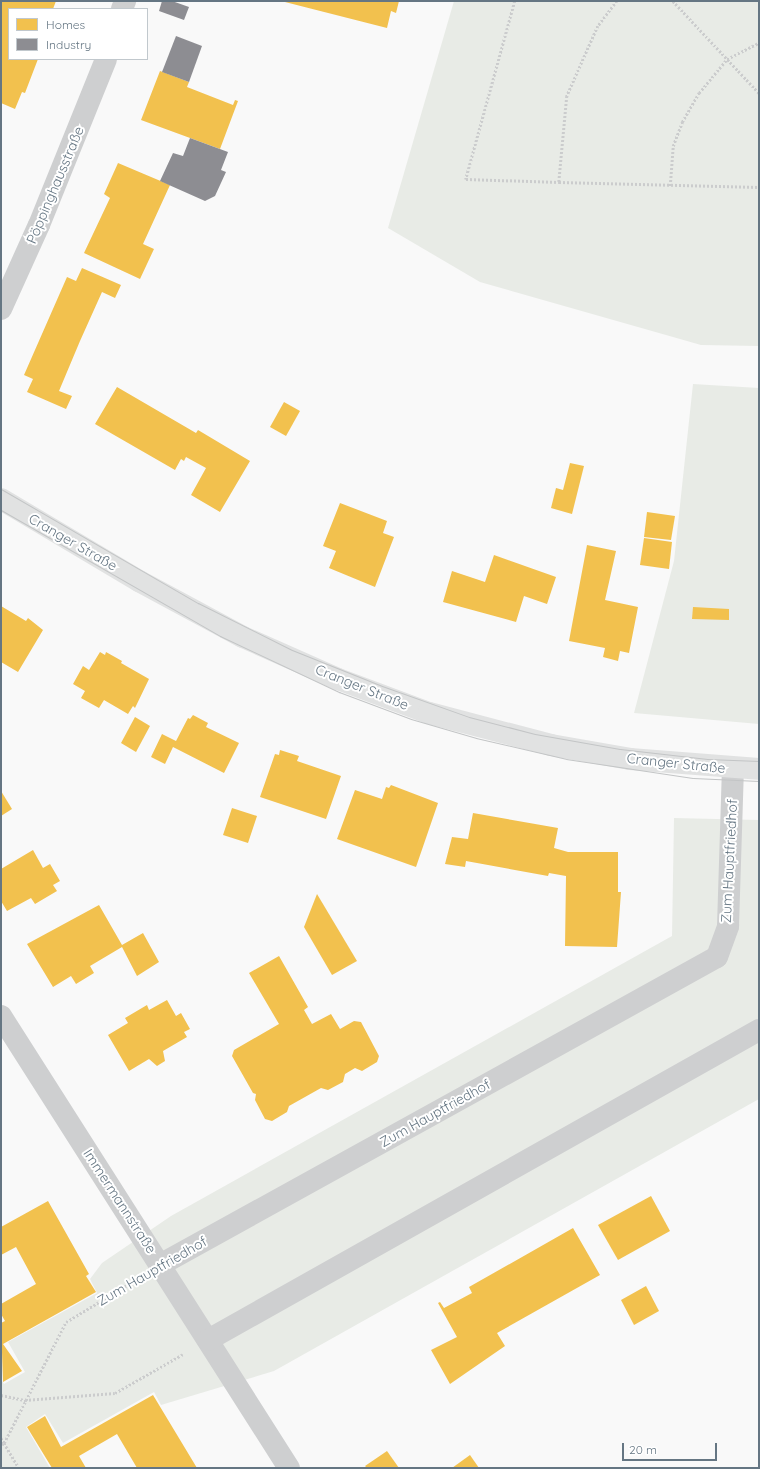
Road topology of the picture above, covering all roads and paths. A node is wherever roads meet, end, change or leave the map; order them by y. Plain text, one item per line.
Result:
1 (515, 1) edge
2 (617, 1) edge
3 (673, 1) edge
4 (759, 43) edge
5 (727, 59) junction
6 (106, 60) edge
7 (759, 93) edge
8 (559, 182) junction
9 (670, 186) junction
10 (759, 187) edge
11 (1, 309) edge
12 (1, 499) edge
13 (733, 769) junction
14 (759, 769) edge
15 (1, 1016) edge
16 (759, 1030) edge
17 (160, 1265) junction
18 (208, 1340) junction
19 (1, 1395) edge
20 (25, 1400) junction
21 (1, 1438) edge
22 (2, 1443) edge
23 (19, 1468) edge
24 (289, 1468) edge

1 - 8 path
2 - 8 path
3 - 5 path
4 - 5 path
5 - 7 path
5 - 9 path
6 - 11 street, Pöppinghausstraße
8 - 9 path
9 - 10 path
12 - 13 main road, Cranger Straße
13 - 14 main road, Cranger Straße
13 - 17 street, Zum Hauptfriedhof
15 - 17 street, Immermannstraße
16 - 18 street
17 - 18 street, Immermannstraße
17 - 20 path, Zum Hauptfriedhof
18 - 20 path
18 - 24 street, Immermannstraße
19 - 20 path
20 - 22 path, Zum Hauptfriedhof
21 - 22 path
22 - 23 path

